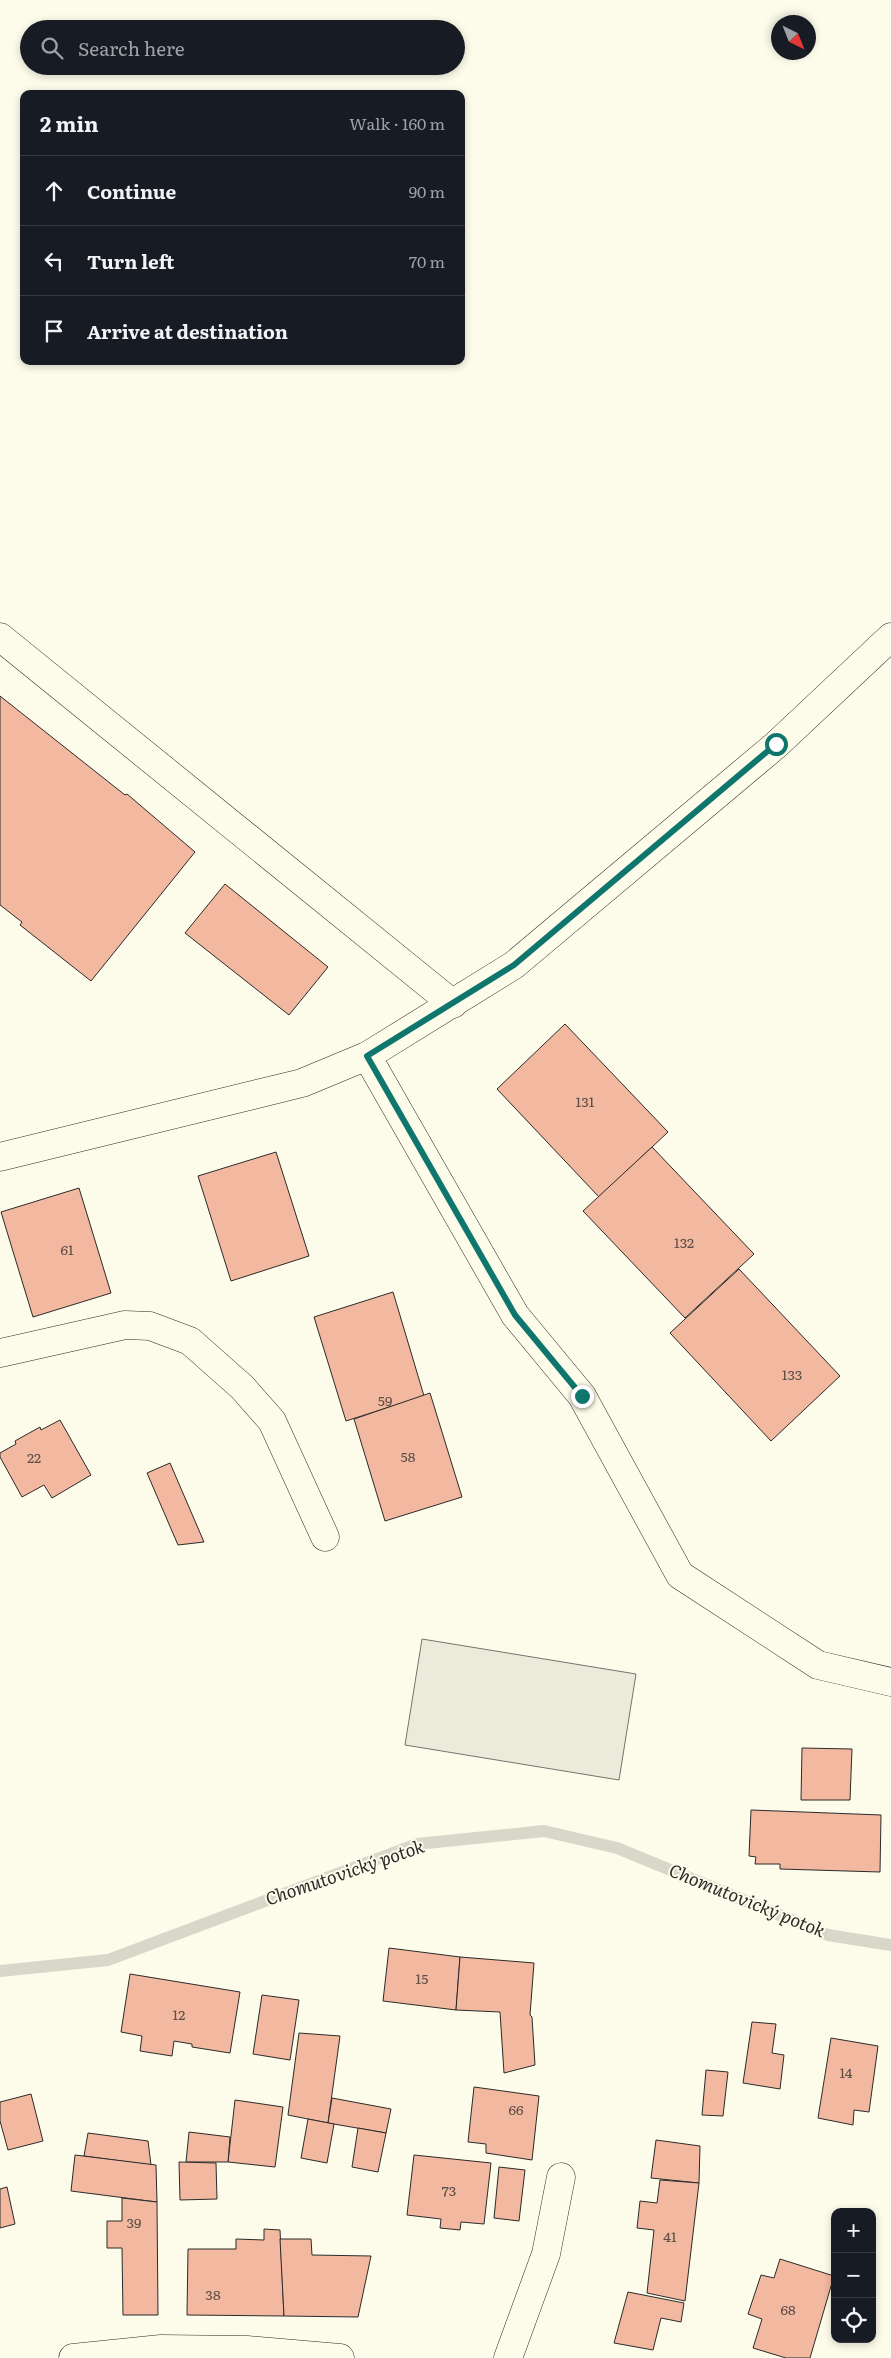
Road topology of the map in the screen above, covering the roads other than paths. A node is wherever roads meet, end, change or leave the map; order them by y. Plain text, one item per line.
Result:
1 (0, 637) edge
2 (891, 637) edge
3 (453, 1004) junction
4 (367, 1056) junction
5 (0, 1157) edge
6 (0, 1353) edge
7 (325, 1537) dead end
8 (891, 1682) edge
9 (561, 2177) dead end
10 (73, 2358) edge
11 (340, 2358) edge
12 (508, 2358) edge

1 - 3 street
2 - 3 street
3 - 4 street
4 - 5 street
4 - 8 street
6 - 7 street
9 - 12 street
10 - 11 street

